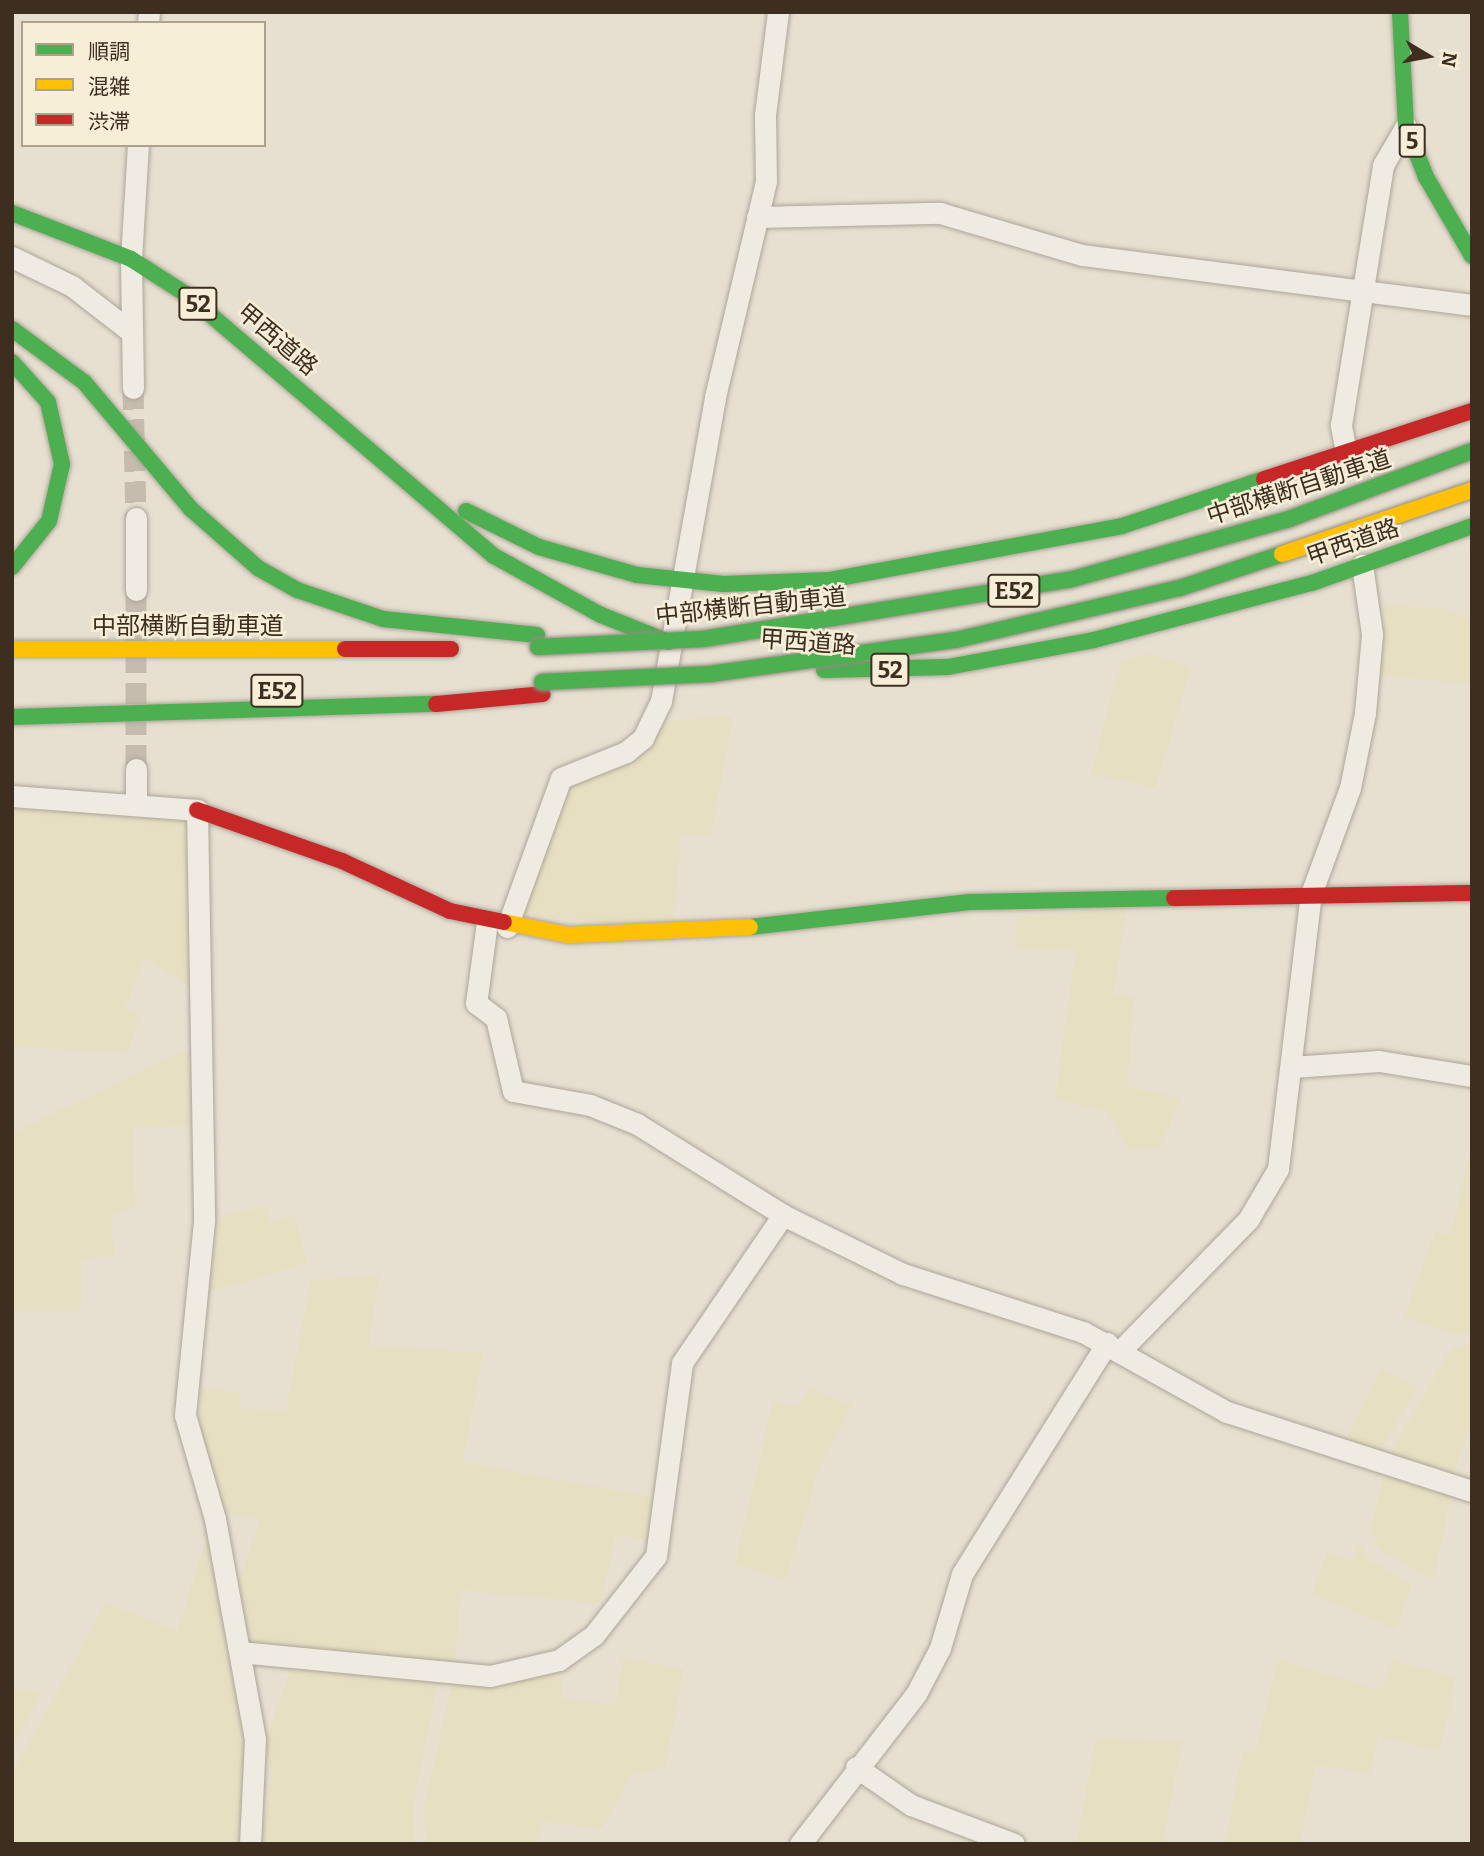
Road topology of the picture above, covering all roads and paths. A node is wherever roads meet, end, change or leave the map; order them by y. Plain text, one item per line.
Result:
1 (778, 12) edge
2 (1400, 12) edge
3 (1406, 126) junction
4 (138, 147) edge
5 (12, 213) edge
6 (757, 217) junction
7 (1472, 256) edge
8 (12, 257) edge
9 (131, 259) junction
10 (1362, 291) junction
11 (1472, 305) edge
12 (12, 329) edge
13 (130, 331) junction
14 (12, 362) edge
15 (133, 388) tunnel mouth
16 (1472, 411) edge
17 (357, 438) junction
18 (1472, 451) edge
19 (1347, 457) junction
20 (1472, 490) edge
21 (136, 518) tunnel mouth
22 (1472, 526) edge
23 (1362, 565) junction
24 (12, 567) edge
25 (681, 581) junction
26 (136, 590) tunnel mouth
27 (538, 641) junction
28 (670, 643) junction
29 (12, 649) edge
30 (542, 688) junction
31 (246, 691) dead end
32 (12, 717) edge
33 (136, 769) tunnel mouth
34 (12, 796) edge
35 (136, 802) junction
36 (197, 810) junction
37 (1472, 893) edge
38 (1311, 894) junction
39 (497, 924) junction
40 (1291, 1067) junction
41 (1472, 1076) edge
42 (783, 1215) junction
43 (1113, 1347) junction
44 (1472, 1491) edge
45 (240, 1652) junction
46 (856, 1766) junction
47 (250, 1844) edge
48 (800, 1844) edge
49 (1014, 1844) edge

1 - 6 street
2 - 3 main road, 5
3 - 7 main road, 5
3 - 10 street
4 - 9 street
5 - 9 main road, 甲西道路 / 52
6 - 10 street
6 - 25 street
8 - 13 street
9 - 13 street
9 - 17 main road, 甲西道路 / 52
10 - 11 street
10 - 19 street
12 - 27 main road
13 - 15 street
14 - 24 main road
16 - 19 main road, 甲西道路 / 52
17 - 25 main road, 甲西道路 / 52
17 - 28 main road, 甲西道路 / 52
18 - 27 main road, 中部横断自動車道 / E52, bridge
19 - 25 main road, 甲西道路 / 52
20 - 30 main road, E52, bridge
21 - 26 street
22 - 23 main road, 甲西道路 / 52
23 - 28 main road, 甲西道路 / 52
23 - 38 street
25 - 28 street
27 - 29 main road, 中部横断自動車道 / E52
28 - 39 street
30 - 31 main road, E52
30 - 32 main road
33 - 35 street
34 - 35 street
35 - 36 street
36 - 39 main road
36 - 45 street
37 - 38 main road
38 - 39 main road
38 - 40 street
39 - 42 street
40 - 41 street
40 - 43 street
42 - 43 street
42 - 45 street
43 - 44 street
43 - 46 street
45 - 47 street
46 - 48 street
46 - 49 street

